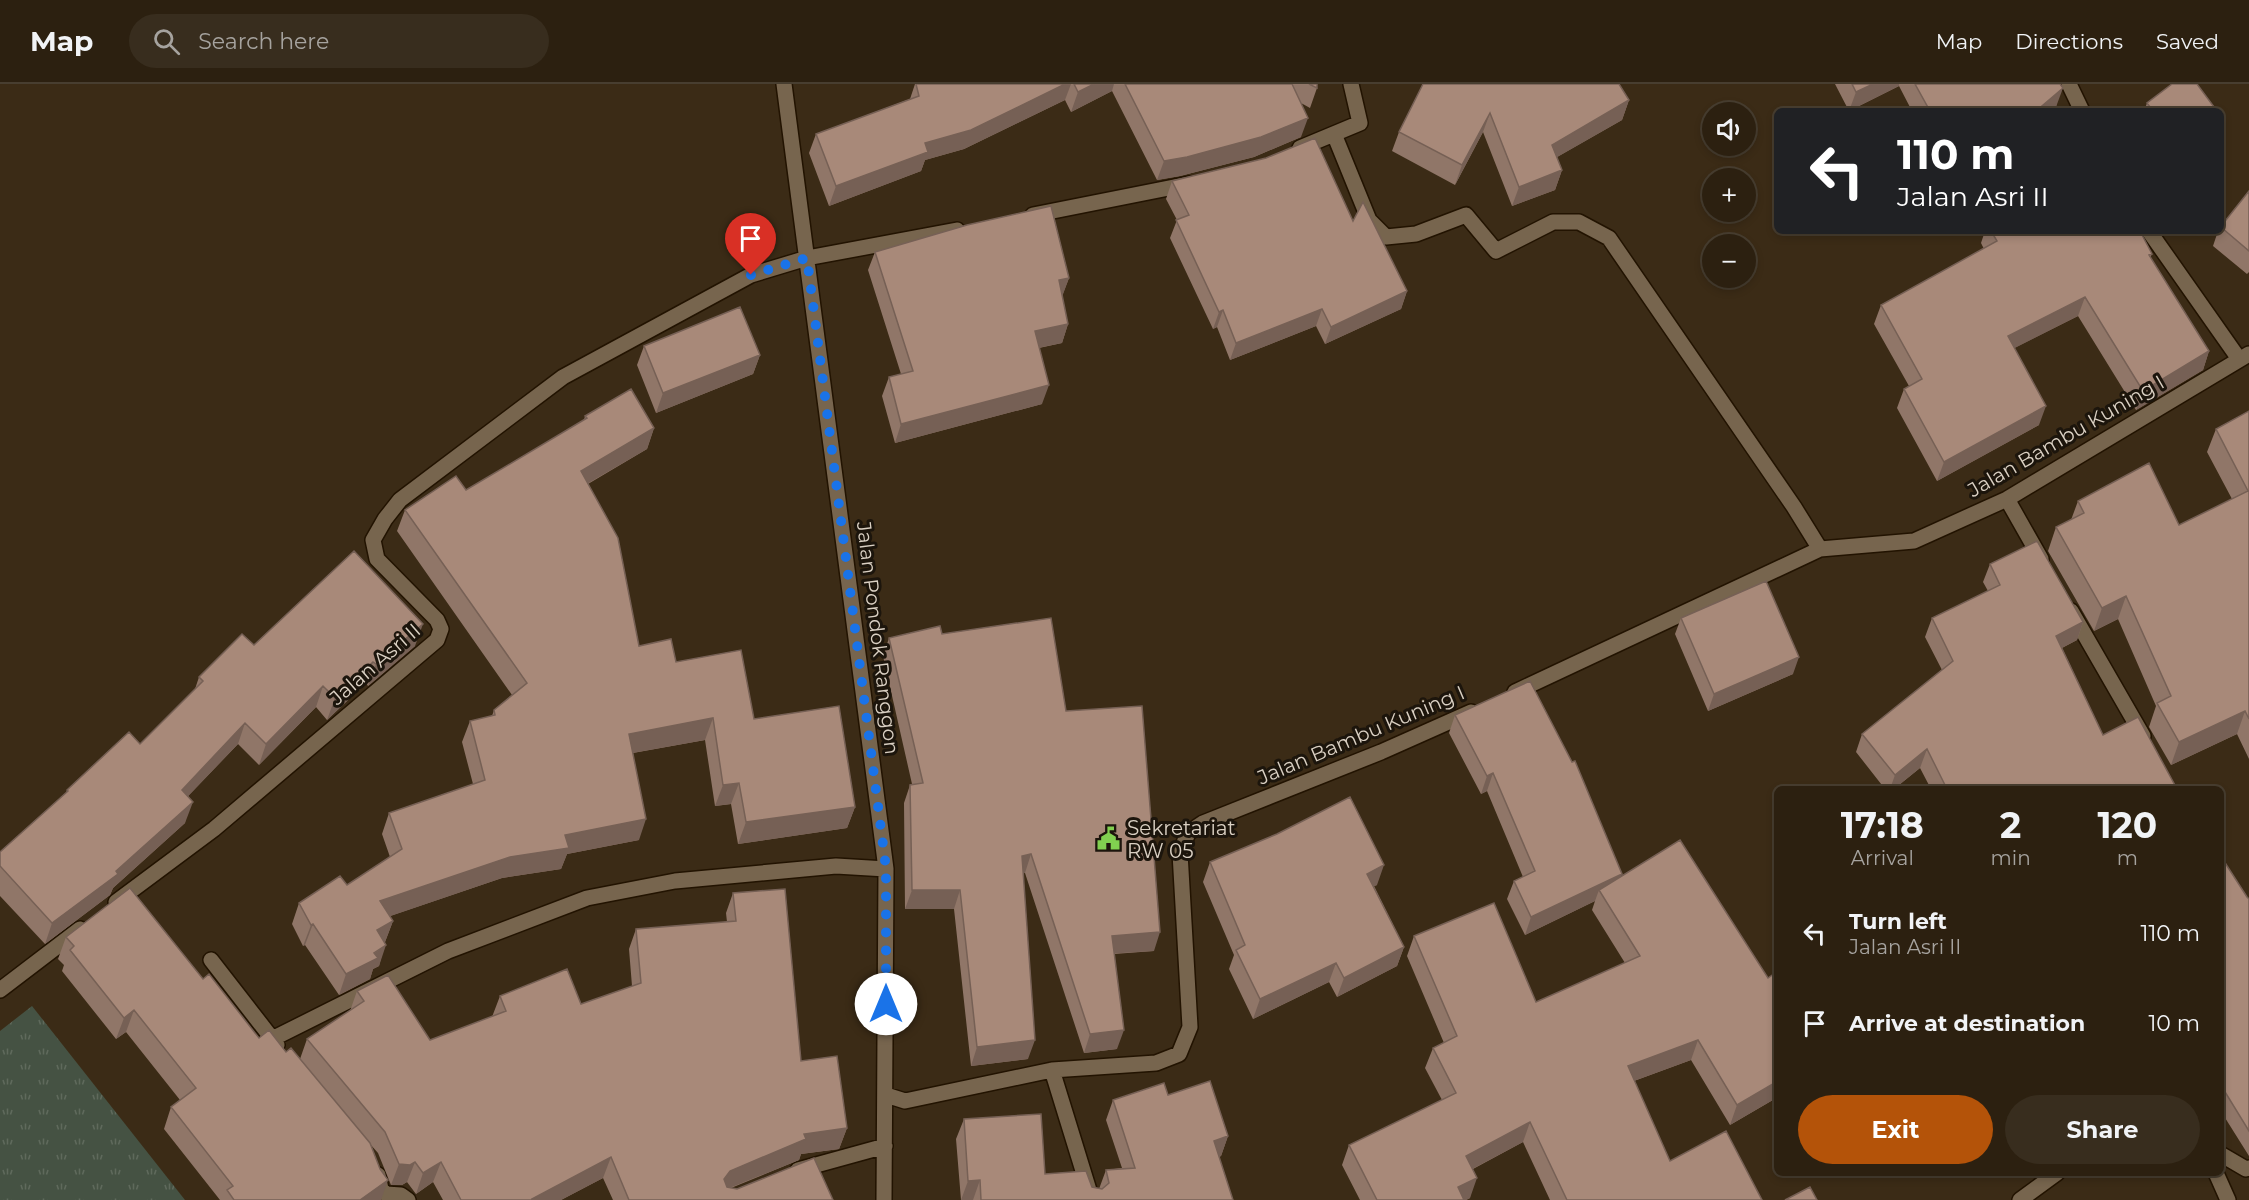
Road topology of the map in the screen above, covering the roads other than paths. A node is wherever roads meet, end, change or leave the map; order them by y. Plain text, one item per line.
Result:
1 (784, 84) edge
2 (1351, 84) edge
3 (2069, 84) edge
4 (2081, 108) edge
5 (1334, 134) junction
6 (1290, 152) edge
7 (1203, 180) edge
8 (1022, 217) edge
9 (967, 228) edge
10 (2151, 234) edge
11 (807, 258) junction
12 (2244, 356) edge
13 (2007, 499) junction
14 (1820, 549) junction
15 (2049, 572) edge
16 (2066, 603) edge
17 (1504, 697) edge
18 (1484, 706) edge
19 (2149, 748) edge
20 (886, 868) junction
21 (211, 960) dead end
22 (0, 990) edge
23 (272, 1039) junction
24 (285, 1056) edge
25 (1052, 1070) junction
26 (886, 1095) junction
27 (885, 1146) junction
28 (2224, 1156) edge
29 (370, 1159) edge
30 (2249, 1168) edge
31 (785, 1175) edge
32 (2053, 1176) edge
33 (2217, 1176) edge
34 (408, 1200) edge
35 (884, 1200) edge
36 (1092, 1200) edge
37 (2020, 1200) edge
38 (2228, 1200) edge

1 - 11 street, Jalan Pondok Ranggon
2 - 5 street
3 - 4 street
5 - 6 street
5 - 14 street
7 - 8 street
9 - 11 street, Jalan Asri II
10 - 12 street
11 - 20 street, Jalan Pondok Ranggon
11 - 22 street, Jalan Asri II
12 - 13 street, Jalan Bambu Kuning I
13 - 14 street, Jalan Bambu Kuning I
13 - 15 street
14 - 17 street, Jalan Bambu Kuning I
16 - 19 street
18 - 25 street, Jalan Bambu Kuning I
20 - 23 street
20 - 26 street, Jalan Pondok Ranggon
21 - 23 street
23 - 24 street
25 - 26 street, Jalan Bambu Kuning I
25 - 36 street
26 - 27 street, Jalan Pondok Ranggon
27 - 31 street
27 - 35 street, Jalan Pondok Ranggon
28 - 30 street
29 - 34 street
32 - 37 street
33 - 38 street

